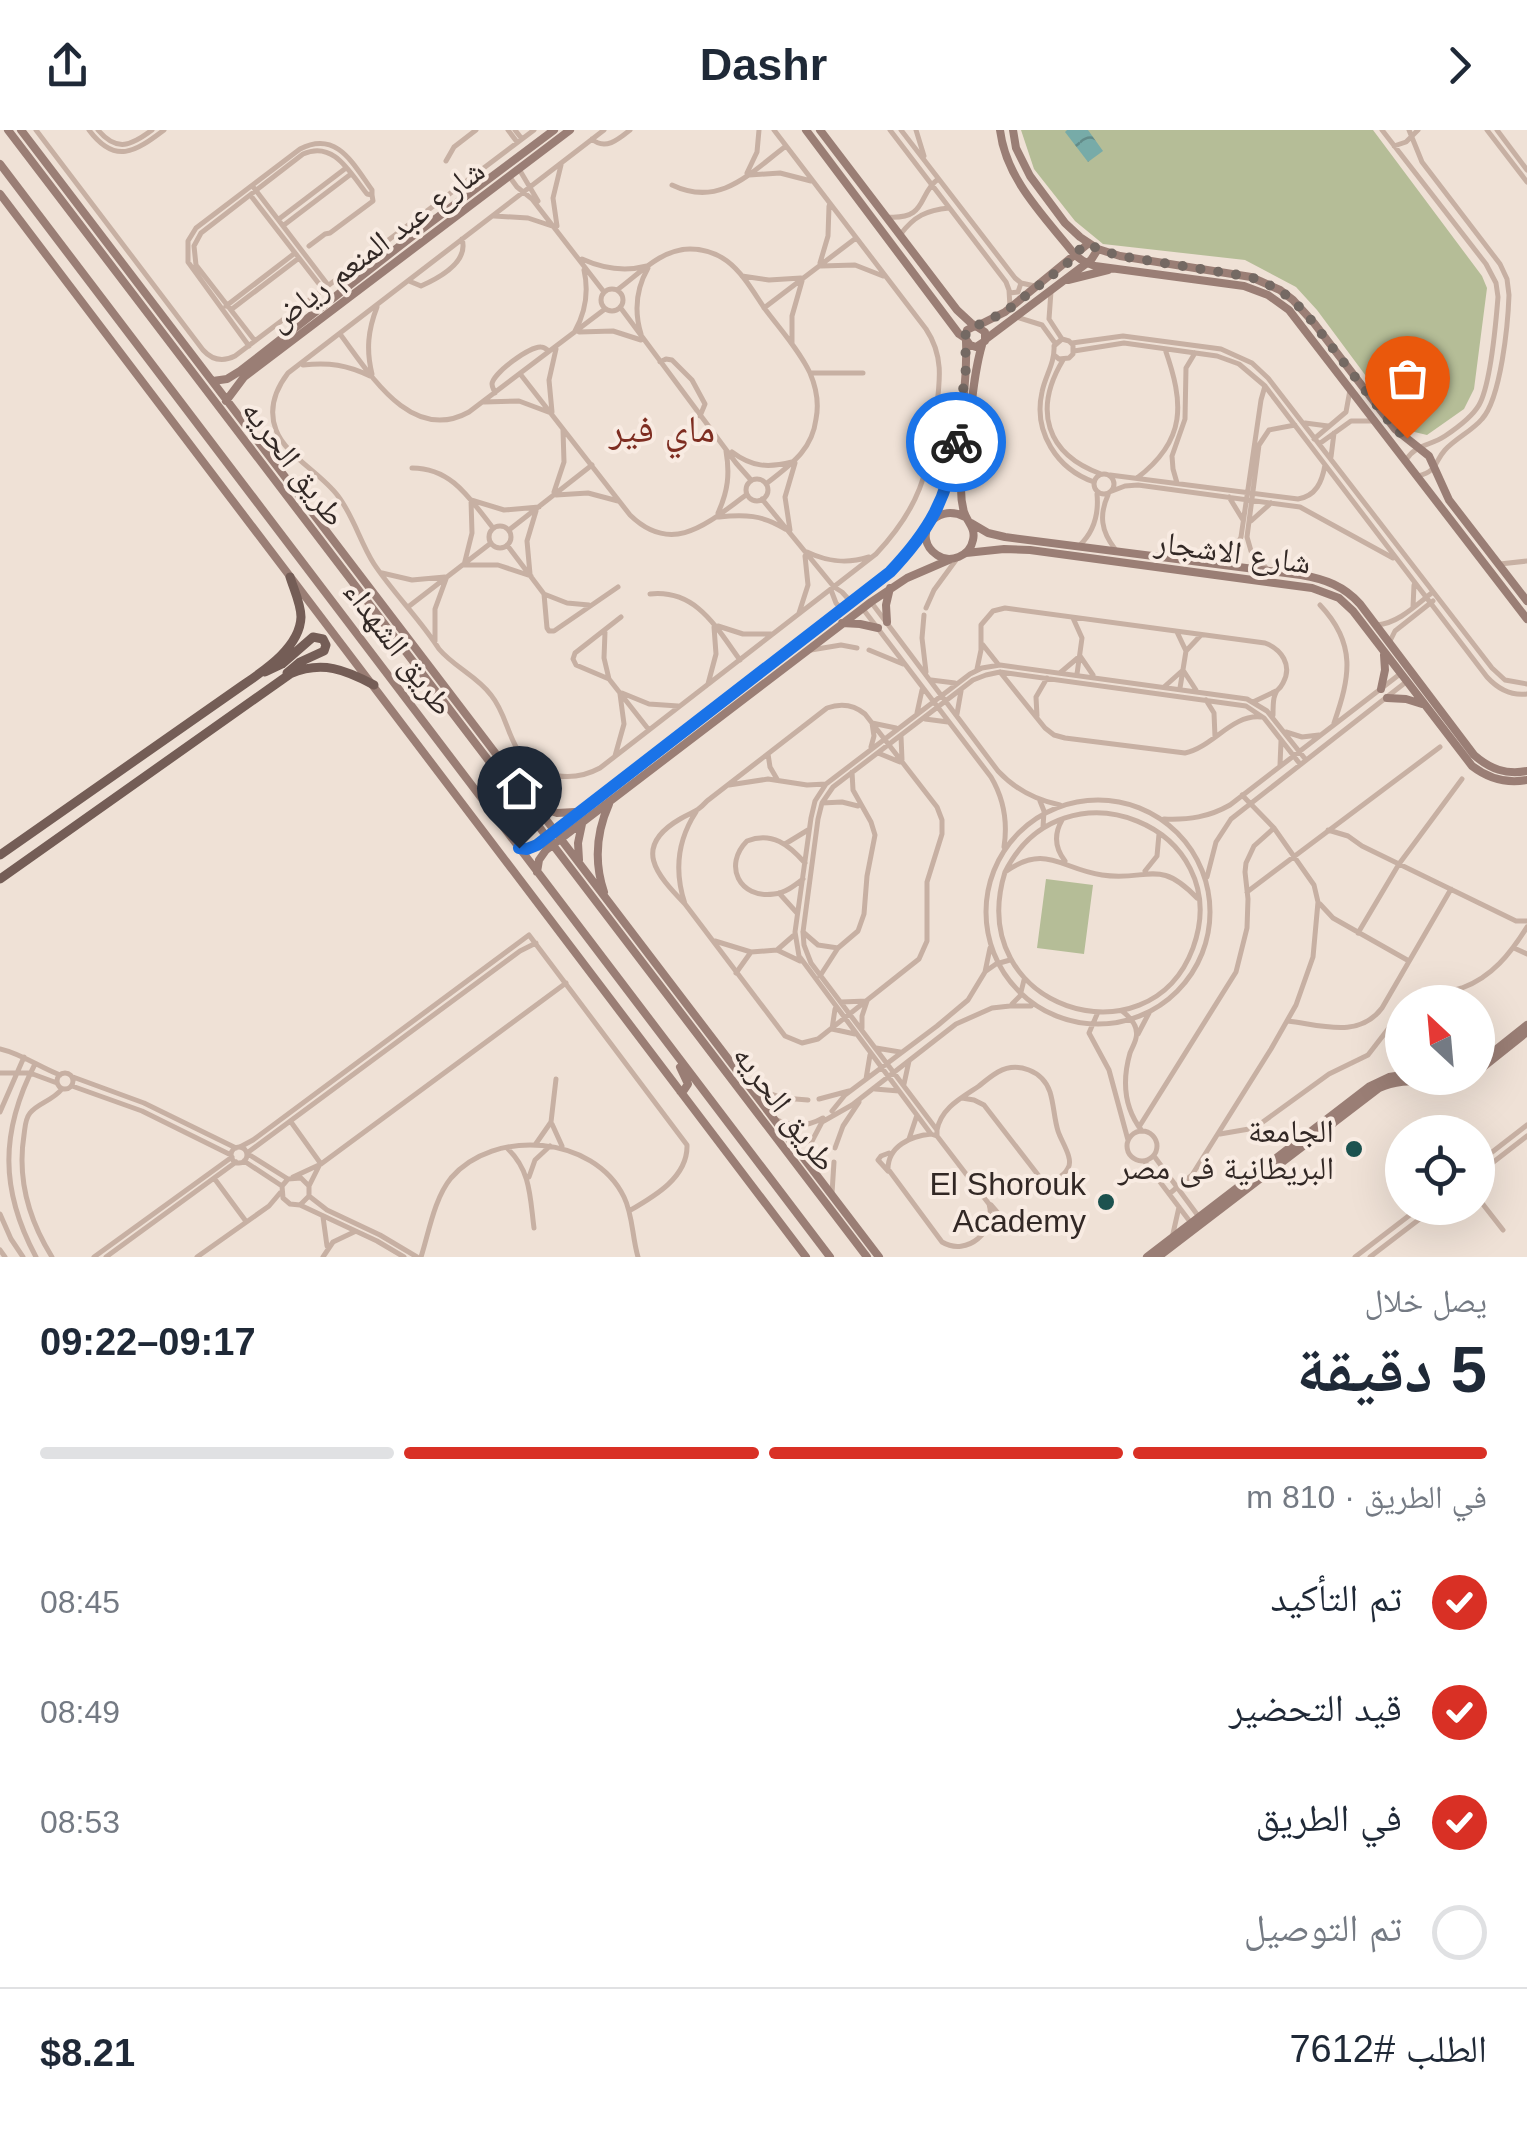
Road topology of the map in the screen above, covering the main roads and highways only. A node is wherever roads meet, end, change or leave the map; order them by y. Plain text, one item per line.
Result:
1 (290, 577) road end
2 (260, 673) junction
3 (282, 679) junction
4 (374, 686) road end
5 (0, 855) edge
6 (0, 879) edge

1 - 2 main road
2 - 3 main road
2 - 5 main road
3 - 4 main road
3 - 6 main road

